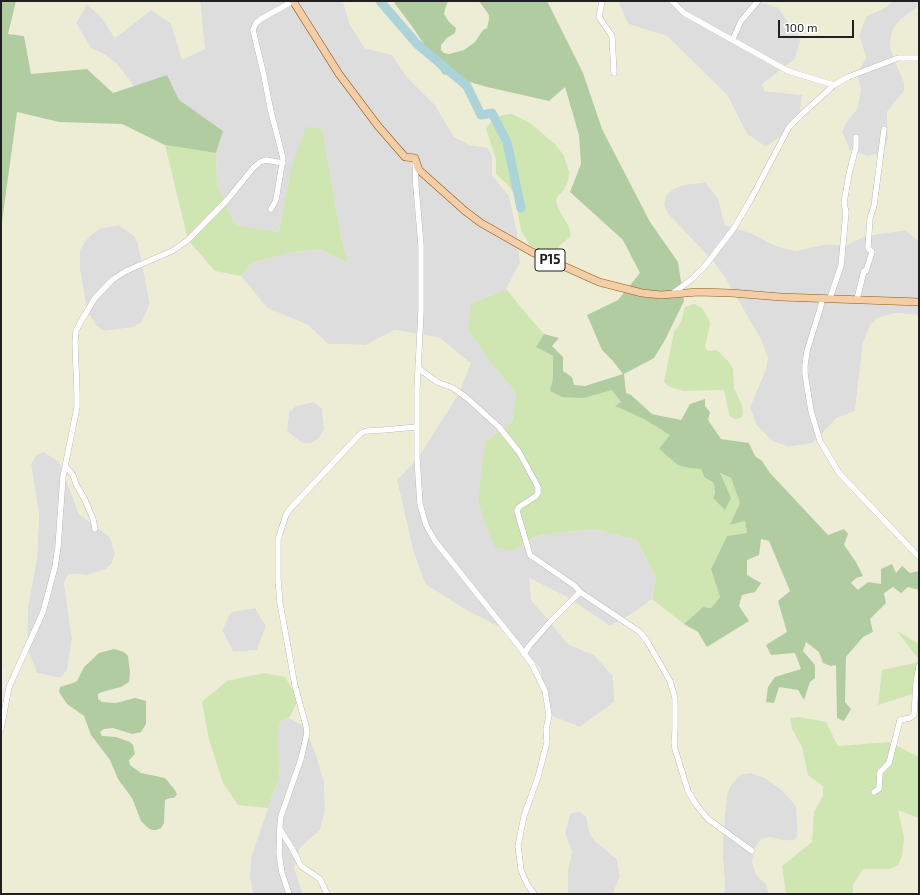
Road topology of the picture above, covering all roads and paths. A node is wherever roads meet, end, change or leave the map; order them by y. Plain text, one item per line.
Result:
1 (293, 1) edge
2 (602, 1) edge
3 (672, 1) edge
4 (758, 1) edge
5 (733, 39) junction
6 (919, 58) edge
7 (614, 73) dead end
8 (834, 85) junction
9 (884, 129) dead end
10 (856, 137) dead end
11 (415, 158) junction
12 (283, 163) junction
13 (271, 209) dead end
14 (672, 294) junction
15 (826, 298) junction
16 (857, 299) junction
17 (919, 302) edge
18 (418, 368) junction
19 (417, 427) junction
20 (65, 466) junction
21 (95, 529) dead end
22 (919, 557) edge
23 (580, 592) junction
24 (524, 654) junction
25 (919, 666) edge
26 (1, 728) edge
27 (874, 792) dead end
28 (280, 829) junction
29 (752, 851) dead end
30 (289, 894) edge
31 (327, 894) edge
32 (534, 894) edge

1 - 11 main road
1 - 12 street
2 - 7 street
3 - 5 street
4 - 5 street
5 - 8 street
6 - 8 street
8 - 14 street
9 - 16 street
10 - 15 street
11 - 14 main road, P15
11 - 18 street
12 - 13 street
12 - 20 street
14 - 15 main road, P15
15 - 16 main road, P15
15 - 22 street
16 - 17 main road, P15
18 - 19 street
18 - 23 street
19 - 24 street
19 - 28 street
20 - 21 street
20 - 26 street
23 - 24 street
23 - 29 street
24 - 32 street
25 - 27 street
28 - 30 street
28 - 31 street

